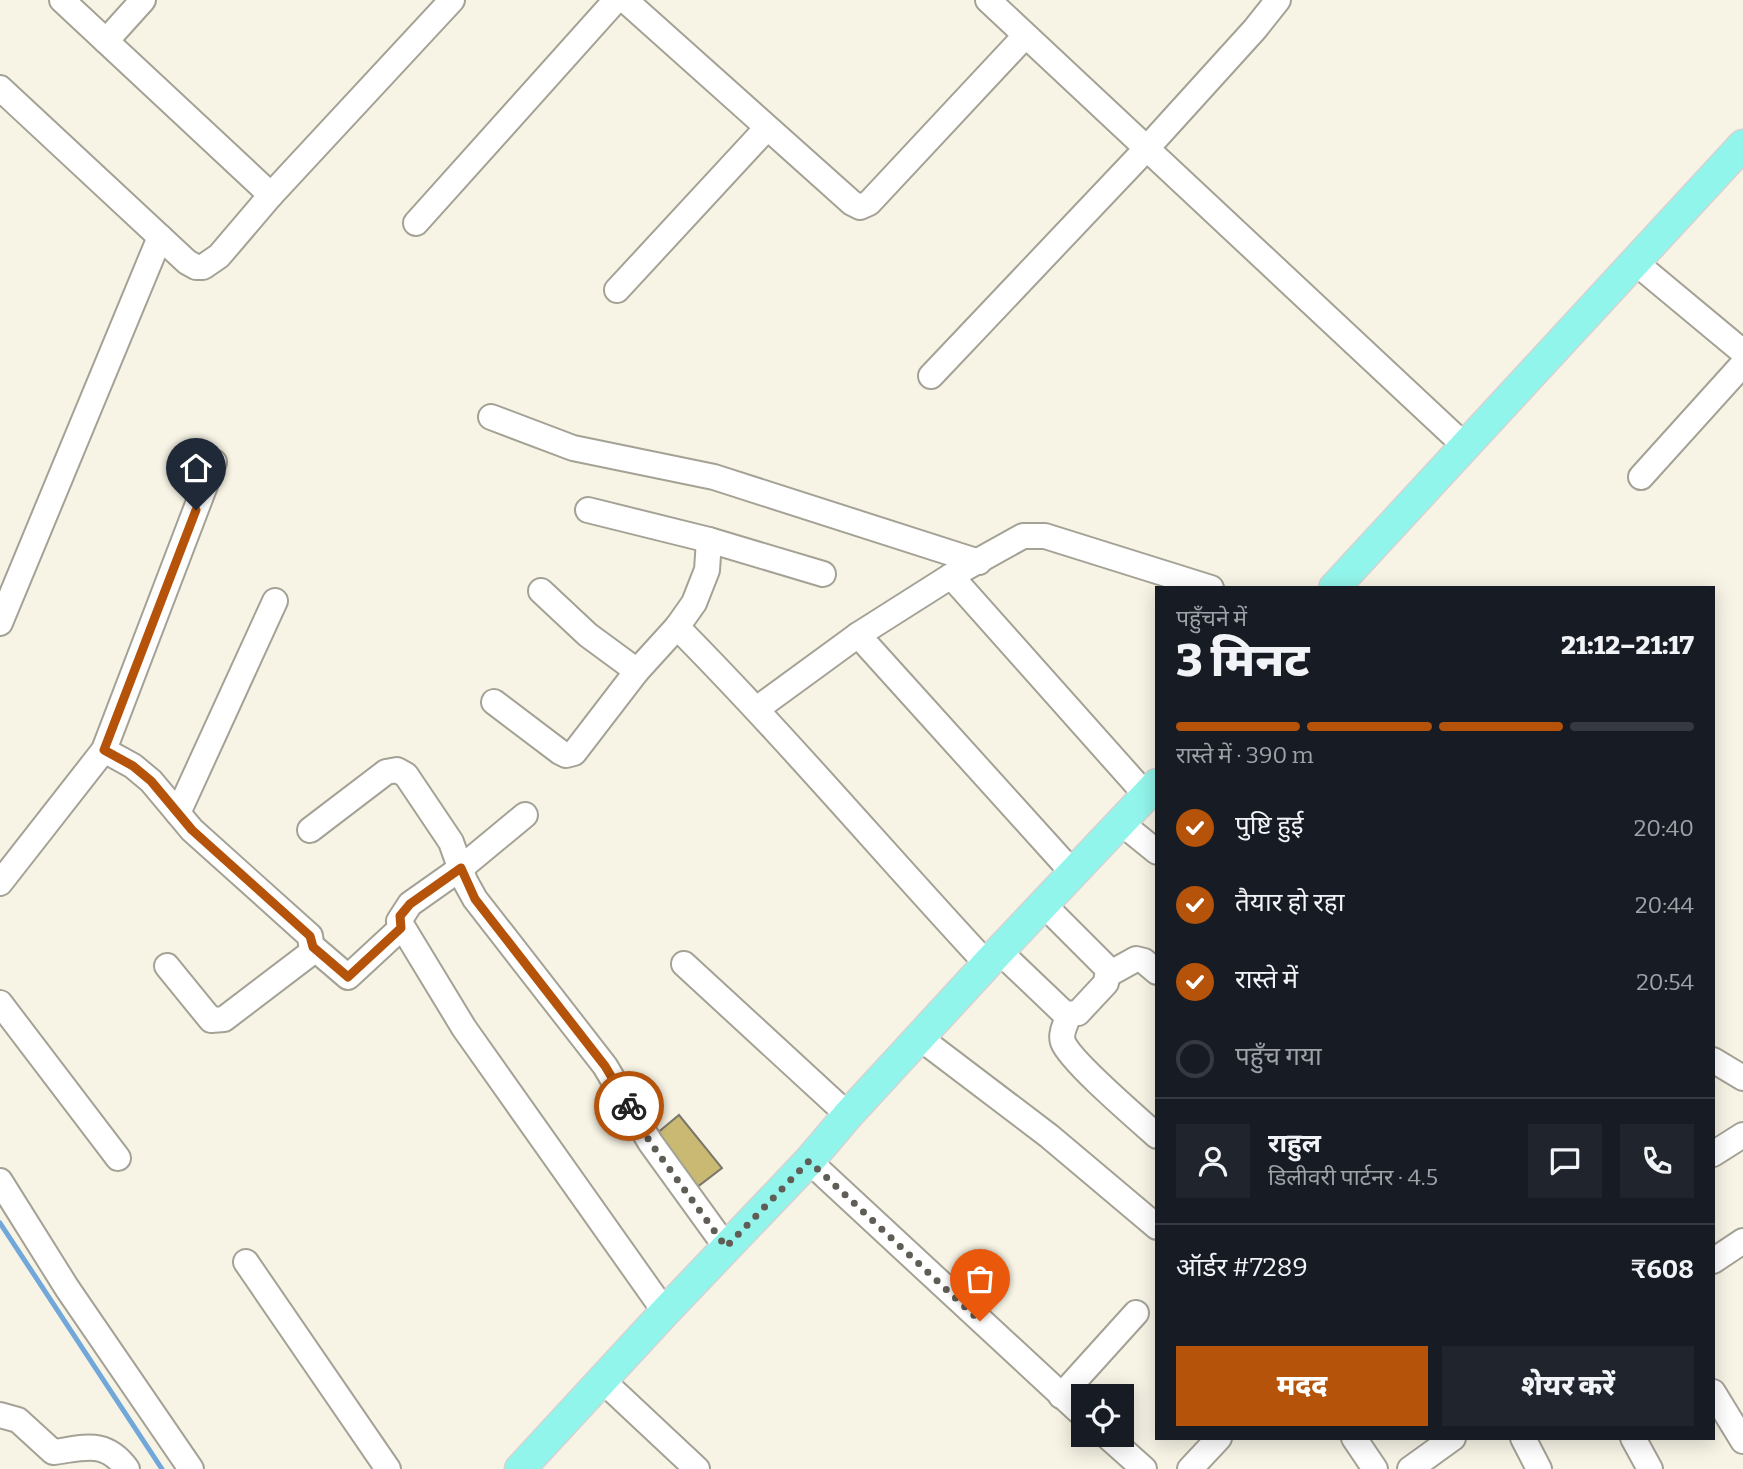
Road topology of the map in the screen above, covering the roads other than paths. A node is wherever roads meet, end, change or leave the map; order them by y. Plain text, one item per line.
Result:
1 (62, 0) edge
2 (144, 0) edge
3 (615, 0) edge
4 (625, 0) edge
5 (988, 0) edge
6 (1278, 0) edge
7 (443, 3) edge
8 (1025, 36) junction
9 (106, 41) junction
10 (0, 88) edge
11 (766, 129) junction
12 (1743, 145) edge
13 (1148, 147) junction
14 (271, 195) junction
15 (416, 223) dead end
16 (160, 237) junction
17 (1636, 262) junction
18 (617, 290) dead end
19 (1743, 352) edge
20 (1743, 364) edge
21 (931, 376) dead end
22 (492, 417) dead end
23 (1466, 447) junction
24 (214, 462) dead end
25 (1641, 477) dead end
26 (588, 510) dead end
27 (709, 540) junction
28 (979, 562) junction
29 (822, 574) dead end
30 (951, 576) junction
31 (1205, 586) edge
32 (1336, 586) edge
33 (541, 591) dead end
34 (275, 601) dead end
35 (1, 617) edge
36 (677, 627) junction
37 (858, 635) junction
38 (637, 671) junction
39 (494, 702) dead end
40 (758, 708) junction
41 (104, 750) junction
42 (1151, 789) edge
43 (178, 813) junction
44 (525, 815) dead end
45 (1120, 822) junction
46 (310, 830) dead end
47 (1155, 850) edge
48 (461, 868) junction
49 (1073, 873) junction
50 (0, 883) edge
51 (1044, 905) junction
52 (401, 928) junction
53 (313, 947) junction
54 (993, 957) junction
55 (684, 964) dead end
56 (167, 966) dead end
57 (1155, 970) edge
58 (1109, 974) junction
59 (0, 1003) edge
60 (1069, 1016) junction
61 (920, 1038) junction
62 (848, 1115) junction
63 (1155, 1134) edge
64 (1743, 1135) edge
65 (1715, 1153) edge
66 (118, 1158) dead end
67 (809, 1161) junction
68 (0, 1181) edge
69 (1155, 1225) edge
70 (1743, 1241) edge
71 (726, 1247) junction
72 (1715, 1260) edge
73 (246, 1262) dead end
74 (665, 1312) junction
75 (1136, 1312) dead end
76 (602, 1380) junction
77 (1715, 1395) edge
78 (1062, 1396) junction
79 (1071, 1404) edge
80 (0, 1415) edge
81 (1217, 1440) edge
82 (1355, 1440) edge
83 (1450, 1440) edge
84 (1525, 1440) edge
85 (1634, 1440) edge
86 (1743, 1441) edge
87 (1119, 1447) edge
88 (53, 1460) edge
89 (1416, 1467) edge
90 (127, 1469) edge
91 (191, 1469) edge
92 (388, 1469) edge
93 (520, 1469) edge
94 (697, 1469) edge
95 (1144, 1469) edge
96 (1189, 1469) edge
97 (1375, 1469) edge
98 (1539, 1469) edge
99 (1650, 1469) edge

1 - 9 street
2 - 9 street
3 - 15 street
4 - 11 street
5 - 8 street
6 - 13 street
7 - 14 street
8 - 11 street
8 - 13 street
9 - 14 street
10 - 16 street
11 - 18 street
12 - 17 main road
13 - 21 street
13 - 23 street
14 - 16 street
16 - 35 street
17 - 19 street
17 - 23 main road
20 - 25 street
22 - 28 street
23 - 32 main road
24 - 41 street
26 - 27 street
27 - 29 street
27 - 36 street
28 - 30 street
28 - 31 street
30 - 37 street
30 - 42 street
33 - 38 street
34 - 43 street
36 - 38 street
36 - 40 street
37 - 40 street
37 - 49 street
38 - 39 street
40 - 54 street
41 - 43 street
41 - 50 street
42 - 45 main road
43 - 53 street
44 - 48 street
45 - 47 street
45 - 49 main road
46 - 48 street
48 - 52 street
48 - 71 street
49 - 51 main road
51 - 54 main road
51 - 58 street
52 - 53 street
52 - 74 street
53 - 56 street
54 - 60 street
54 - 61 main road
55 - 62 street
57 - 58 street
58 - 60 street
59 - 66 street
60 - 63 street
61 - 62 main road
61 - 69 street
62 - 67 main road
64 - 65 street
67 - 71 main road
67 - 78 street
68 - 91 street
70 - 72 street
71 - 74 main road
73 - 92 street
74 - 76 main road
75 - 78 street
76 - 93 main road
76 - 94 street
77 - 86 street
78 - 79 street
80 - 88 street
81 - 96 street
82 - 97 street
83 - 89 street
84 - 98 street
85 - 99 street
87 - 95 street
88 - 90 street

